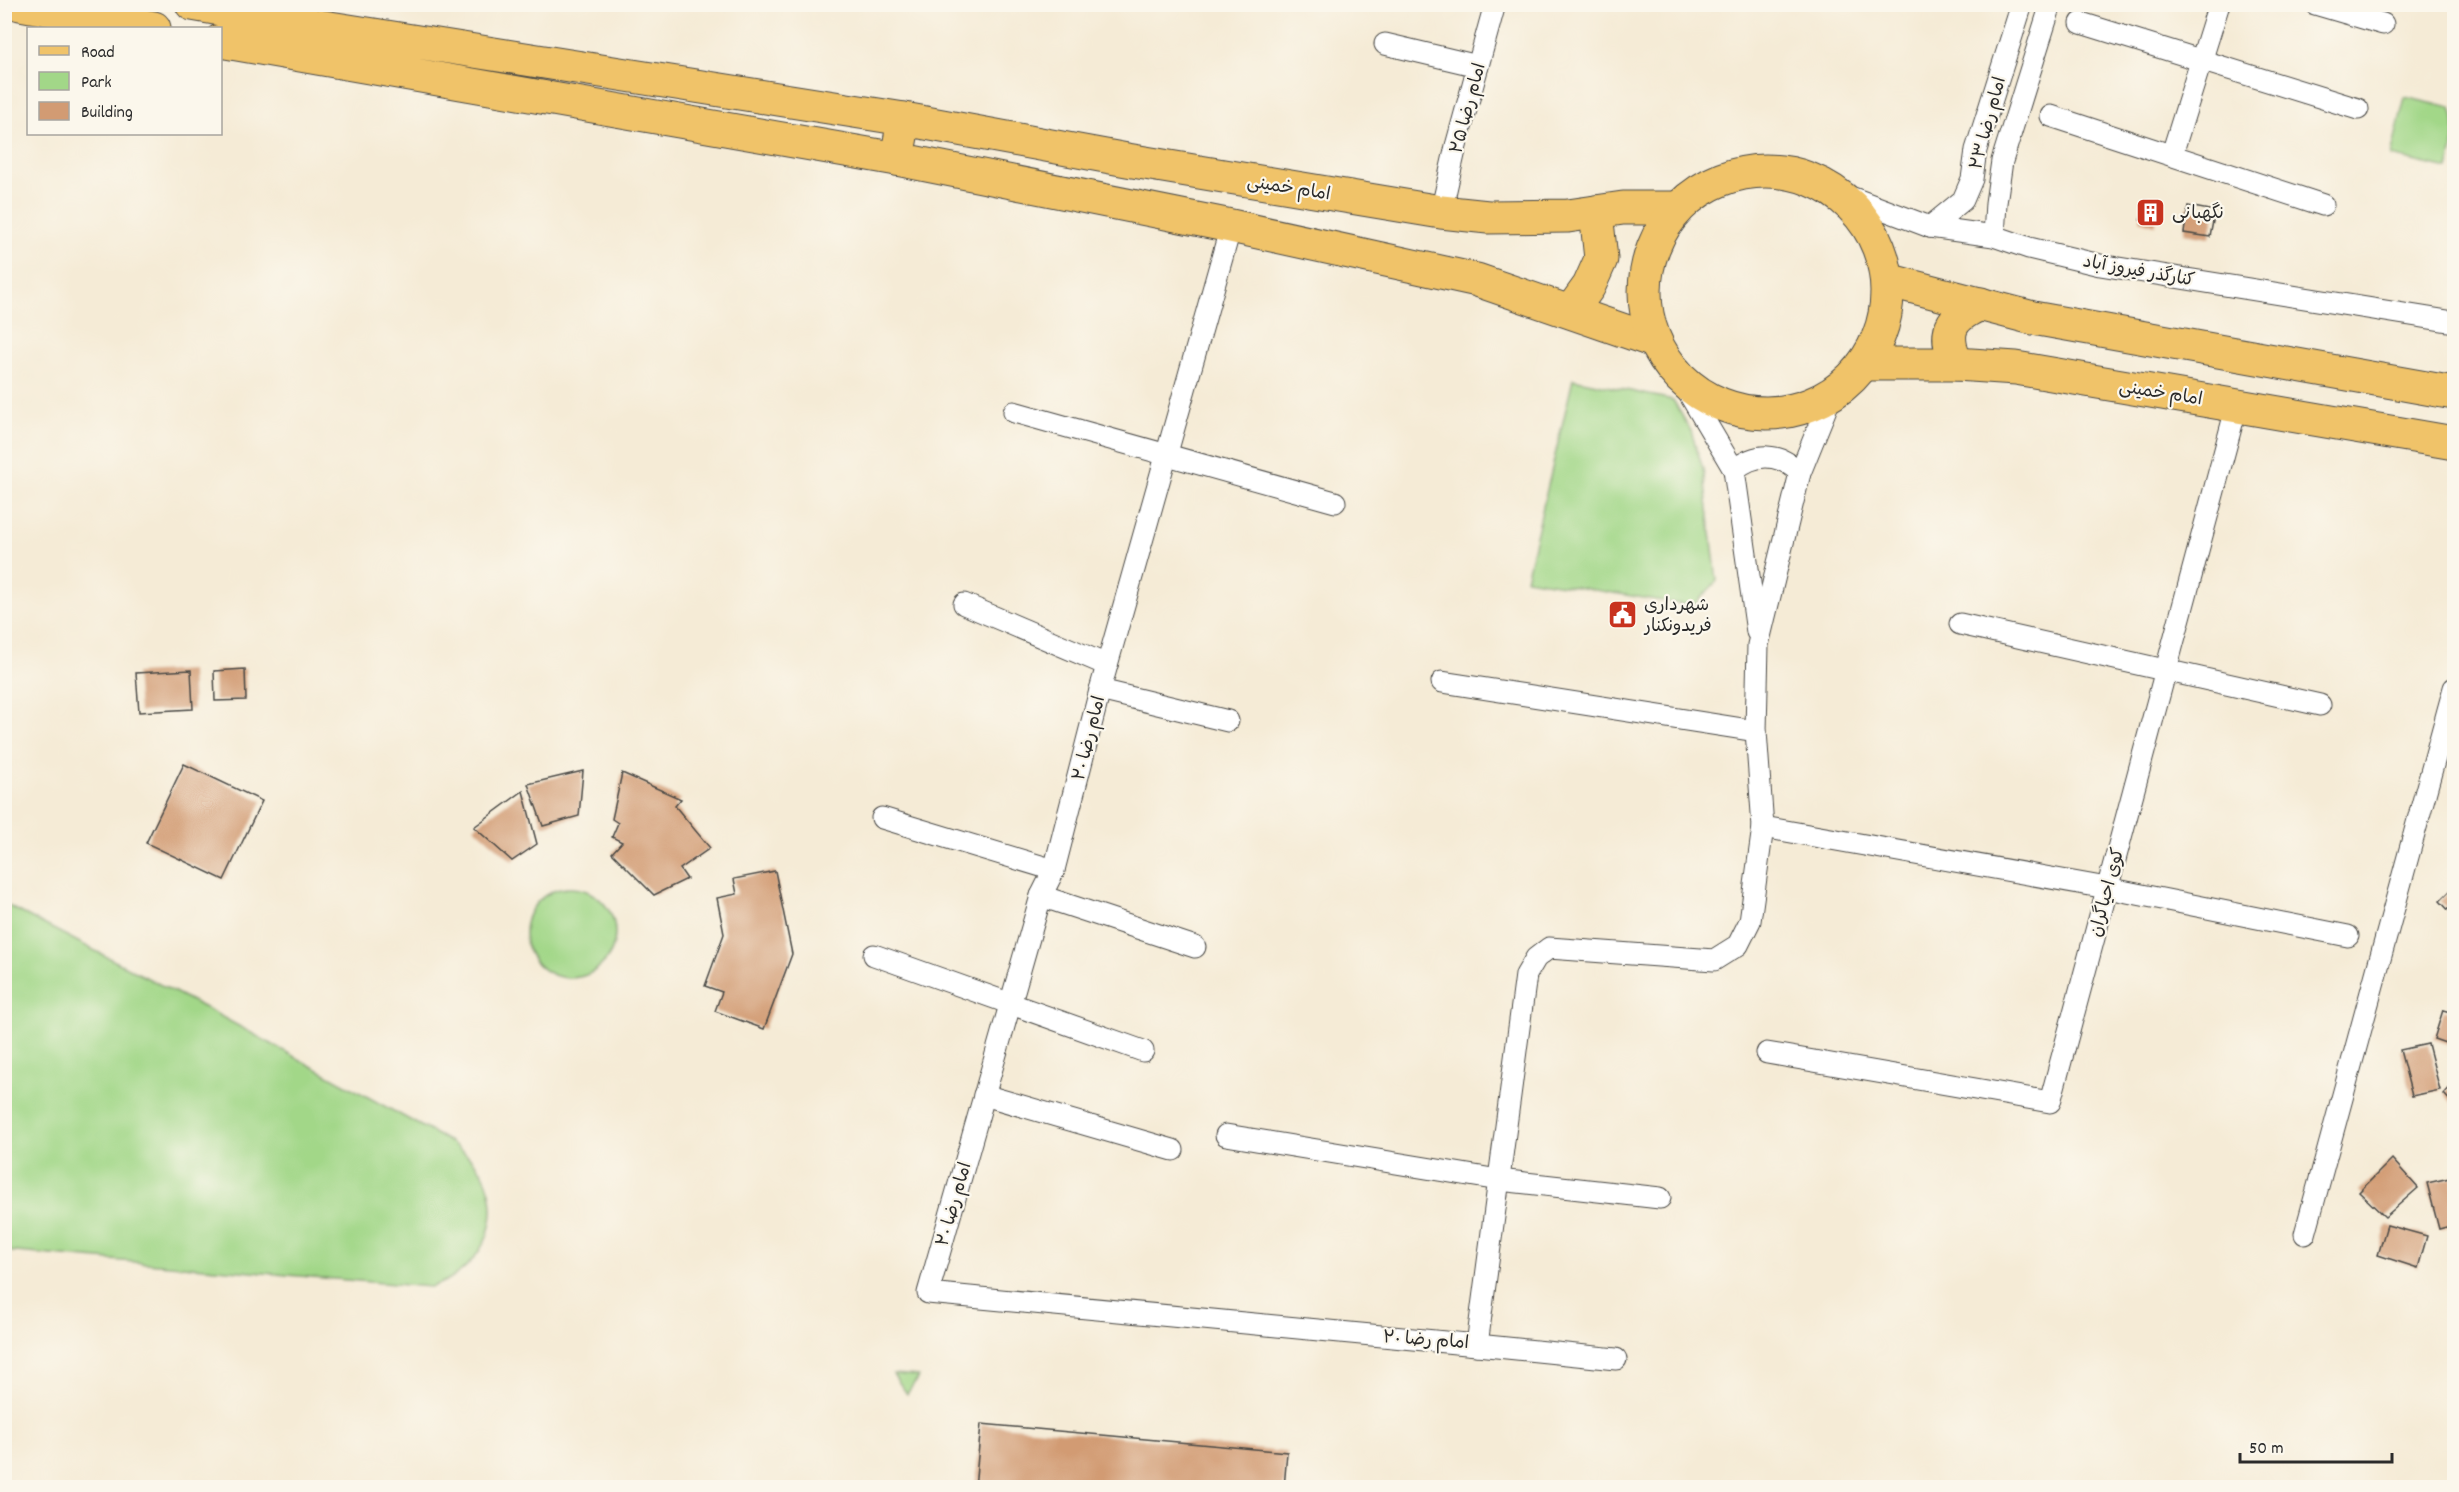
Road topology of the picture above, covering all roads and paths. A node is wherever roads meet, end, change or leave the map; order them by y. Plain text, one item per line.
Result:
1 (20, 4) edge
2 (192, 4) edge
3 (274, 4) edge
4 (1495, 4) edge
5 (2022, 4) edge
6 (2051, 4) edge
7 (2219, 4) edge
8 (2315, 4) edge
9 (2081, 22) dead end
10 (2383, 24) dead end
11 (317, 26) junction
12 (148, 27) edge
13 (222, 40) edge
14 (1385, 44) dead end
15 (2202, 60) junction
16 (1478, 66) junction
17 (2358, 109) dead end
18 (2051, 116) dead end
19 (904, 119) junction
20 (2172, 154) junction
21 (897, 159) junction
22 (1832, 190) junction
23 (2323, 205) dead end
24 (1678, 208) junction
25 (1441, 212) junction
26 (1596, 212) junction
27 (1231, 226) junction
28 (1930, 227) junction
29 (1994, 236) junction
30 (1887, 280) junction
31 (1981, 304) junction
32 (1571, 311) junction
33 (2454, 322) edge
34 (1654, 341) junction
35 (1864, 364) junction
36 (1956, 364) junction
37 (1678, 377) junction
38 (2454, 393) edge
39 (1832, 394) junction
40 (2237, 405) junction
41 (1014, 411) dead end
42 (2454, 443) edge
43 (1168, 455) junction
44 (1734, 470) junction
45 (1800, 472) junction
46 (1335, 502) dead end
47 (964, 604) dead end
48 (1960, 624) dead end
49 (1758, 645) junction
50 (1107, 665) junction
51 (2166, 670) junction
52 (1442, 682) dead end
53 (2454, 688) edge
54 (1100, 690) junction
55 (2320, 705) dead end
56 (1228, 721) dead end
57 (1756, 731) junction
58 (882, 818) dead end
59 (1763, 826) junction
60 (1054, 870) junction
61 (2107, 888) junction
62 (1041, 896) junction
63 (2348, 936) dead end
64 (1195, 947) dead end
65 (874, 955) dead end
66 (1011, 1003) junction
67 (1143, 1051) dead end
68 (1767, 1053) dead end
69 (984, 1095) junction
70 (1226, 1135) dead end
71 (1173, 1150) dead end
72 (1499, 1180) junction
73 (1660, 1198) dead end
74 (2305, 1234) dead end
75 (1477, 1345) junction
76 (1616, 1359) dead end

1 - 12 main road
2 - 11 main road, امام خمینی
3 - 11 main road
4 - 16 street, امام رضا ۲۵
5 - 28 street, امام رضا ۲۳
6 - 29 street, امام رضا ۲۳
7 - 15 street
8 - 10 street
9 - 15 street
11 - 19 main road, امام خمینی
13 - 21 main road
14 - 16 street
15 - 17 street
15 - 20 street
16 - 25 street, امام رضا ۲۵
18 - 20 street
19 - 21 main road
19 - 25 main road, امام خمینی
20 - 23 street
21 - 27 main road
22 - 24 main road
22 - 28 street, کنارگذر فیروز آباد
22 - 30 main road
24 - 26 main road, امام خمینی
24 - 34 main road
25 - 26 main road, امام خمینی
26 - 32 main road
27 - 32 main road
27 - 43 street, امام رضا ۲۰
28 - 29 street, کنارگذر فیروز آباد
29 - 33 street, کنارگذر فیروز آباد
30 - 31 main road
30 - 35 main road
31 - 36 main road
31 - 38 main road
32 - 34 main road
34 - 37 main road
35 - 36 main road, امام خمینی
35 - 39 main road
36 - 40 main road, امام خمینی
37 - 39 main road
37 - 44 street
39 - 45 street
40 - 42 main road, امام خمینی
40 - 51 street, کوی احیاگران
41 - 43 street
43 - 46 street
43 - 50 street, امام رضا ۲۰
44 - 45 street
44 - 49 street
45 - 49 street
47 - 50 street
48 - 51 street
49 - 57 street
50 - 54 street, امام رضا ۲۰
51 - 55 street
51 - 61 street, کوی احیاگران
52 - 57 street
53 - 74 street
54 - 56 street
54 - 60 street, امام رضا ۲۰
57 - 59 street
58 - 60 street
59 - 61 street
59 - 72 street, امام رضا ۲۰
60 - 62 street, امام رضا ۲۰
61 - 63 street
61 - 68 street, کوی احیاگران
62 - 64 street
62 - 66 street, امام رضا ۲۰
65 - 66 street
66 - 67 street
66 - 69 street, امام رضا ۲۰
69 - 71 street
69 - 75 street, امام رضا ۲۰
70 - 72 street
72 - 73 street
72 - 75 street, امام رضا ۲۰
75 - 76 street

